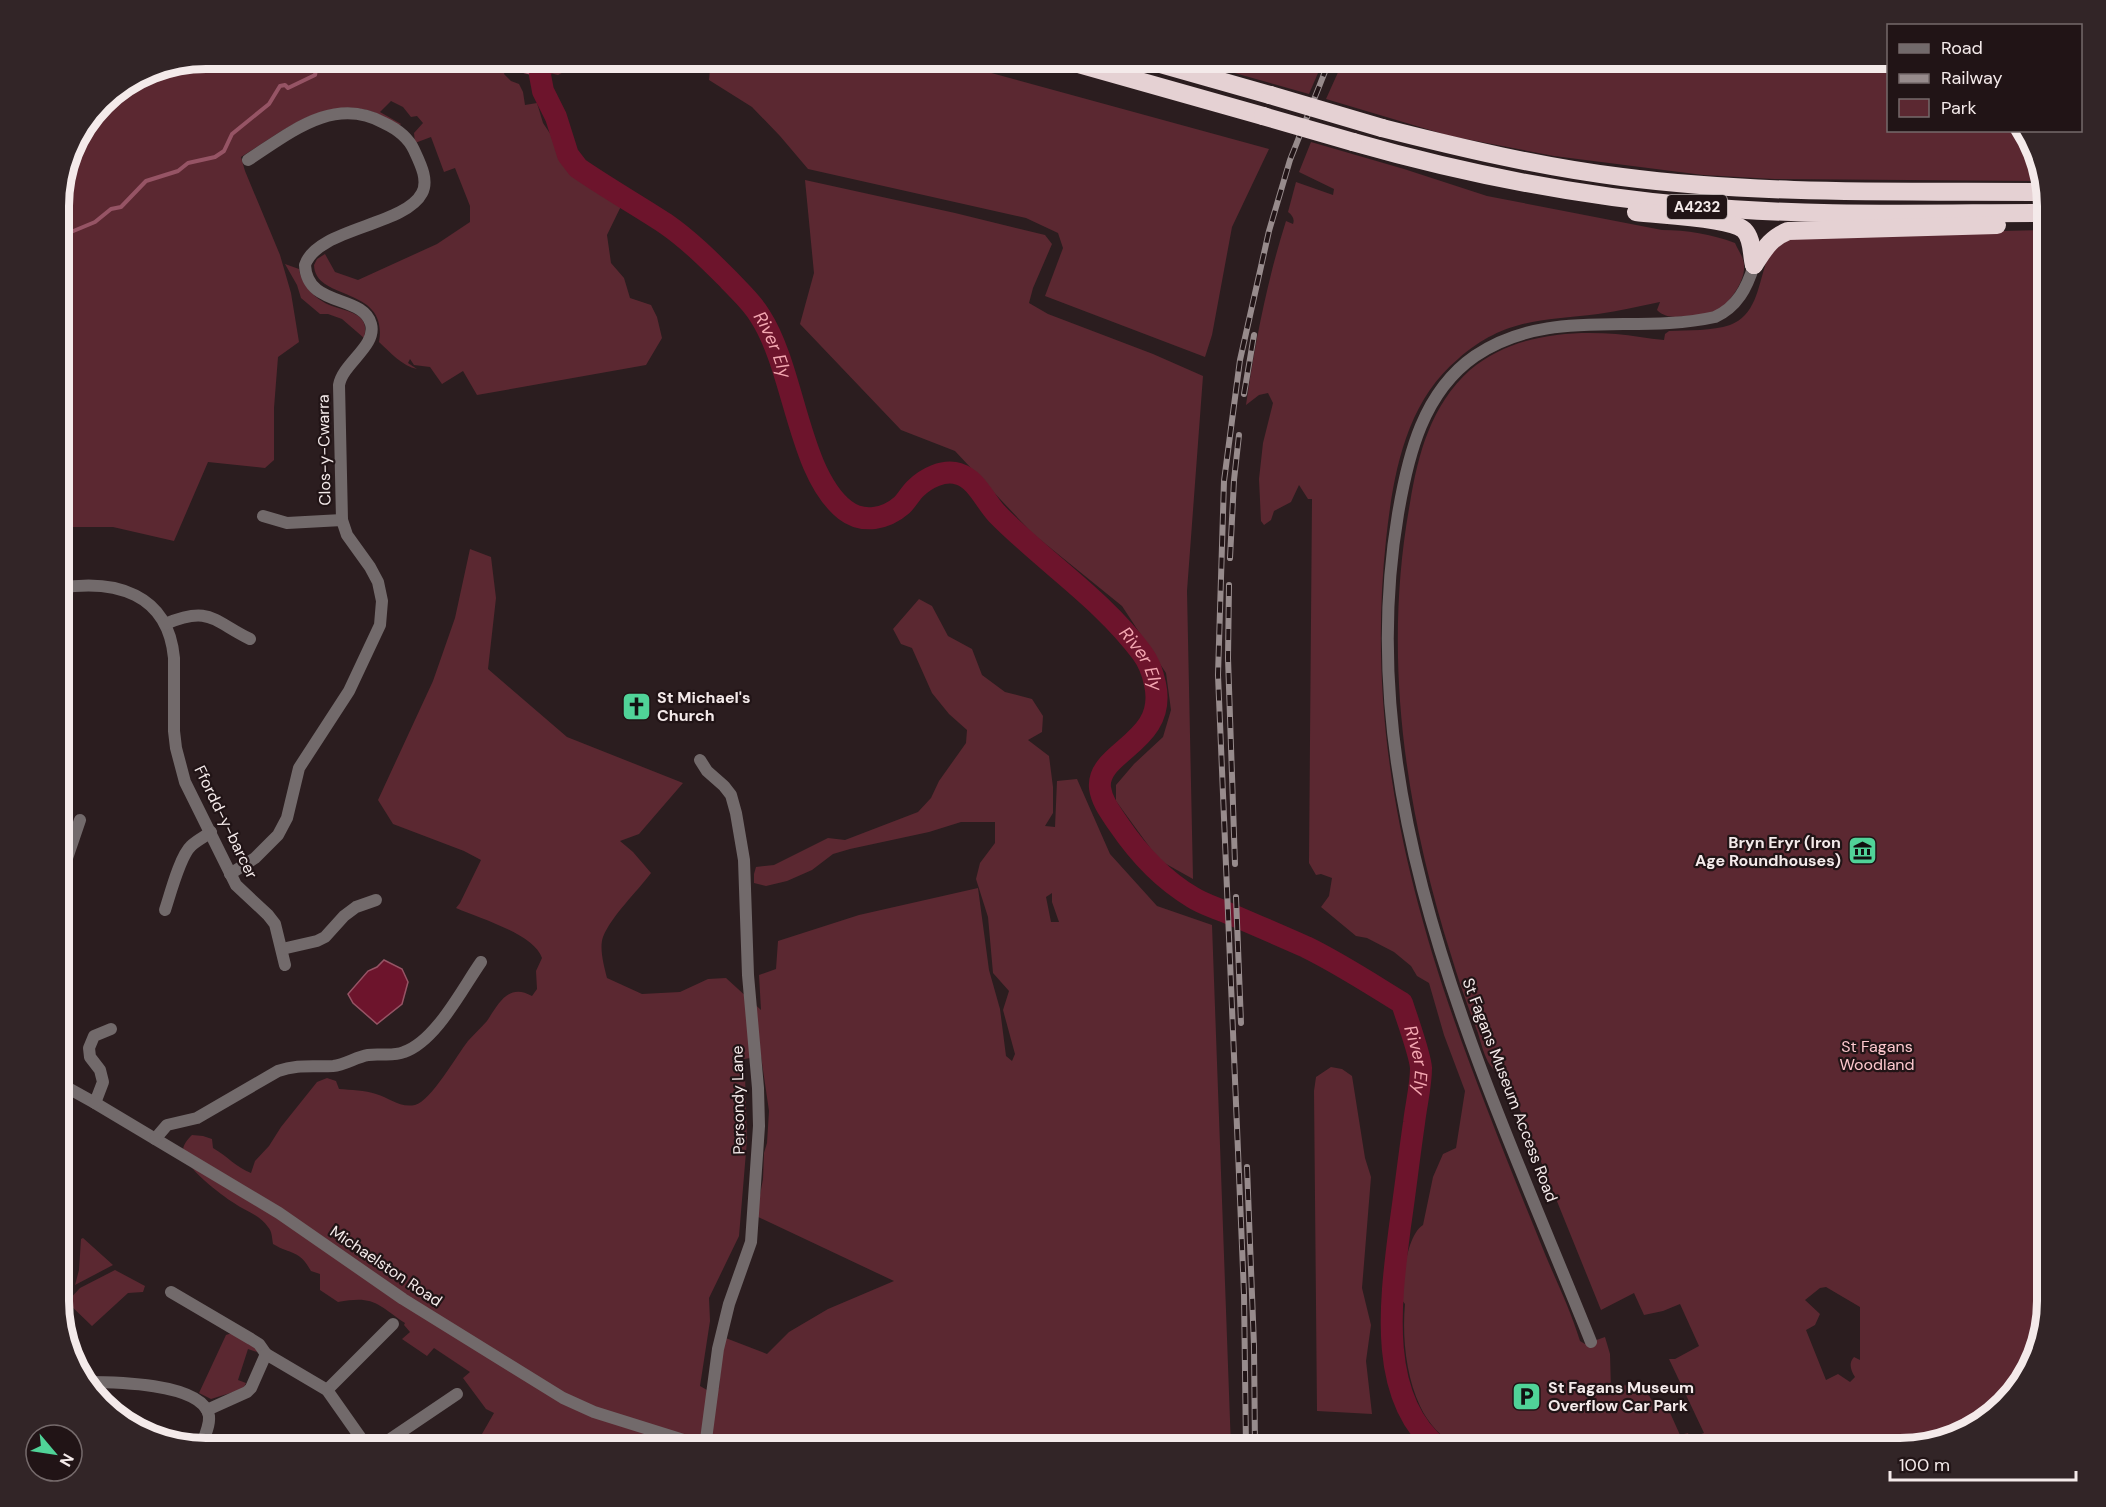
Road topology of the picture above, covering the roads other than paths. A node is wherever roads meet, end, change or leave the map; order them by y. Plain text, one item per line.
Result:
1 (1099, 69) edge
2 (1180, 69) edge
3 (248, 160) dead end
4 (1432, 163) junction
5 (2036, 192) edge
6 (2037, 213) edge
7 (2037, 224) edge
8 (1754, 266) junction
9 (263, 516) dead end
10 (342, 520) junction
11 (69, 587) edge
12 (165, 624) junction
13 (250, 639) dead end
14 (700, 760) dead end
15 (80, 820) dead end
16 (211, 832) junction
17 (69, 852) edge
18 (230, 874) junction
19 (376, 900) dead end
20 (165, 910) dead end
21 (282, 950) junction
22 (481, 962) dead end
23 (285, 965) dead end
24 (111, 1029) dead end
25 (69, 1089) edge
26 (95, 1103) junction
27 (155, 1139) junction
28 (171, 1292) dead end
29 (393, 1324) dead end
30 (1591, 1342) dead end
31 (266, 1353) junction
32 (96, 1382) edge
33 (327, 1390) junction
34 (457, 1394) dead end
35 (207, 1410) junction
36 (204, 1438) edge
37 (365, 1438) edge
38 (392, 1438) edge
39 (676, 1438) edge
40 (708, 1438) edge

1 - 4 highway, A4232, bridge
2 - 5 highway, A4232, bridge
3 - 10 street, Clos-y-Cwarra
4 - 6 highway, A4232
4 - 8 highway
7 - 8 highway
8 - 30 street, St Fagans Museum Access Road
9 - 10 street, Clos-y-Cwarra
10 - 18 street, Clos-y-Cwarra
11 - 12 street
12 - 13 street
12 - 16 street, Ffordd-y-barcer
14 - 40 street, Persondy Lane
15 - 17 street
16 - 18 street, Ffordd-y-barcer
16 - 20 street
18 - 21 street, Ffordd-y-barcer
19 - 21 street
21 - 23 street, Ffordd-y-barcer
22 - 27 street
24 - 26 street
25 - 26 street, Michaelston Road
26 - 27 street, Michaelston Road
27 - 39 street, Michaelston Road
28 - 31 street
29 - 33 street
31 - 33 street
31 - 35 street
32 - 35 street
33 - 37 street
34 - 38 street
35 - 36 street

